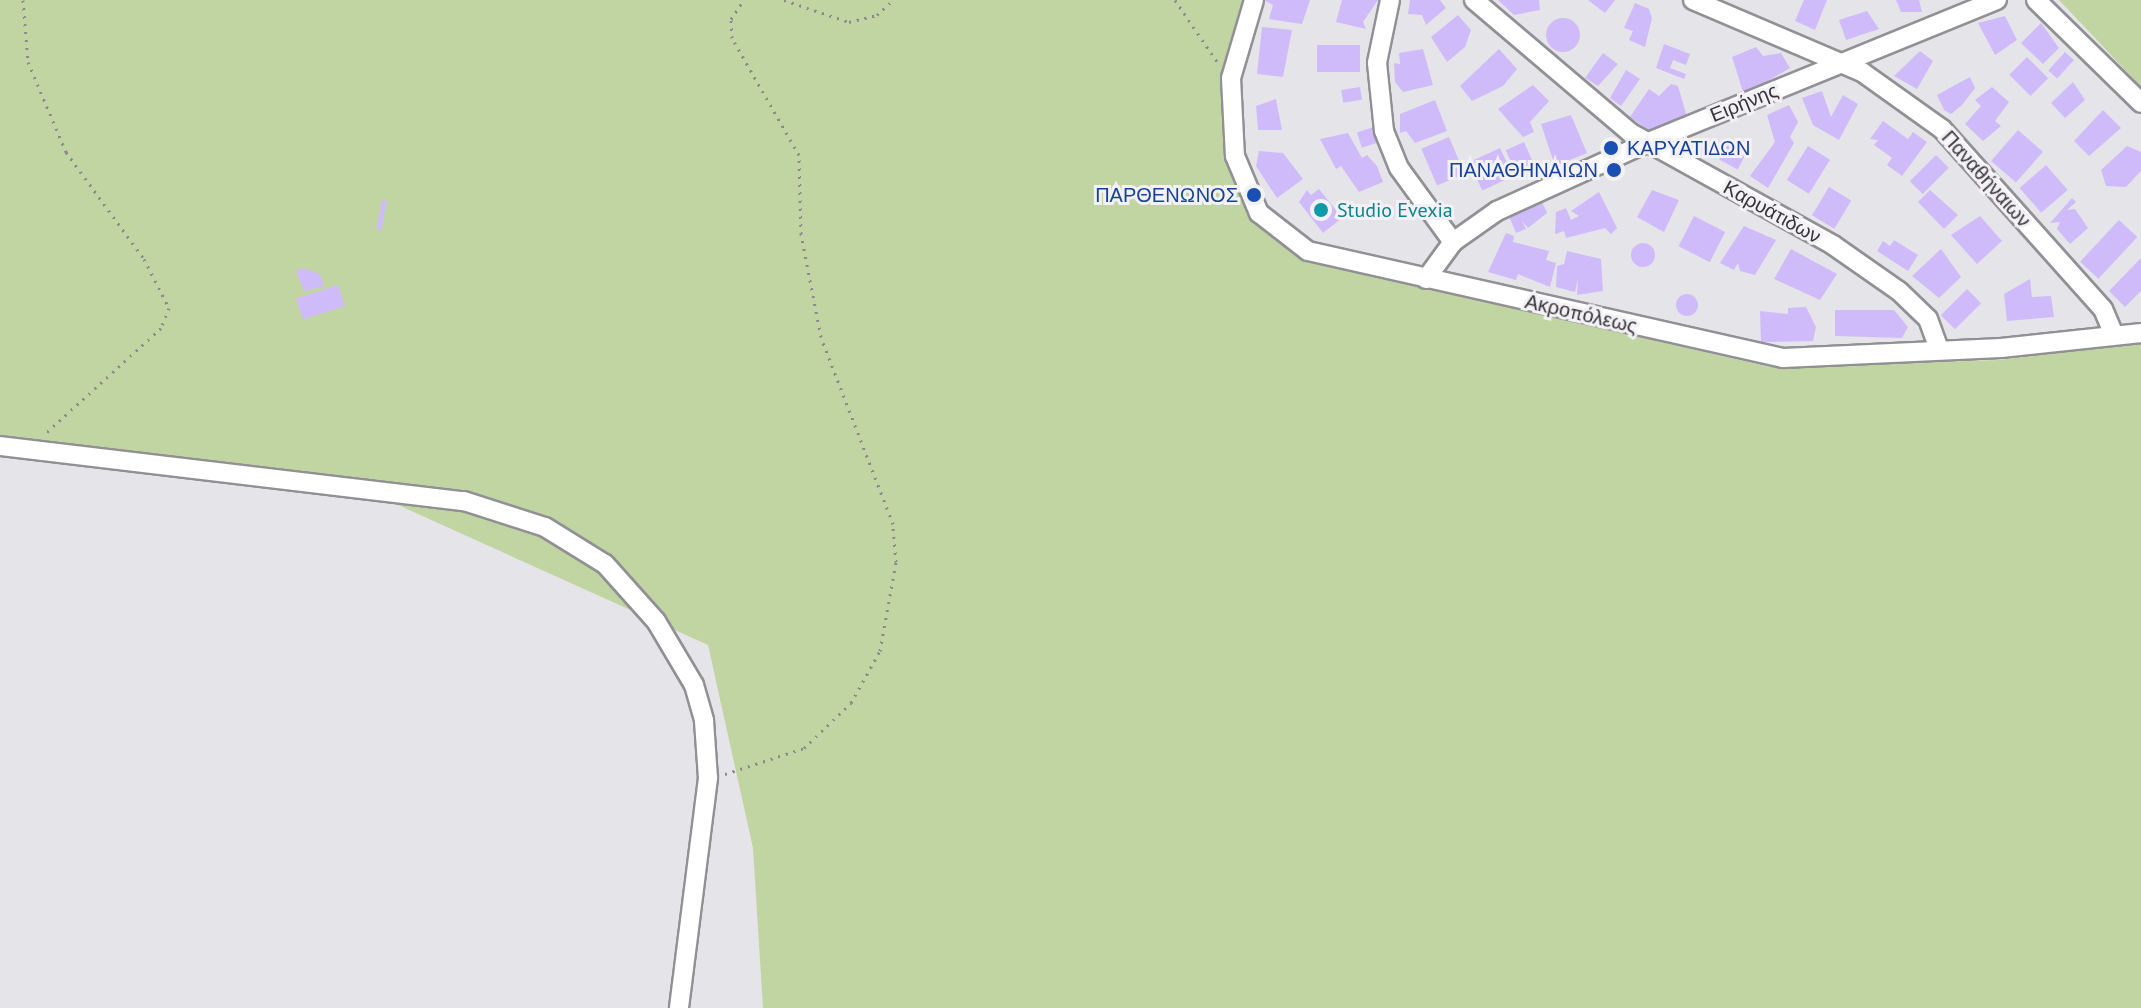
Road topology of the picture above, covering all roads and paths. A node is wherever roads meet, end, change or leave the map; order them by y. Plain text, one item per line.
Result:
1 (23, 0) edge
2 (744, 0) edge
3 (784, 0) edge
4 (893, 0) edge
5 (1175, 0) edge
6 (1254, 0) edge
7 (1390, 0) edge
8 (1474, 0) edge
9 (1693, 0) edge
10 (1997, 0) edge
11 (2036, 0) edge
12 (1841, 62) junction
13 (1231, 78) junction
14 (2141, 103) edge
15 (1646, 143) junction
16 (1453, 242) junction
17 (1426, 279) junction
18 (2141, 333) edge
19 (2114, 335) junction
20 (1939, 350) junction
21 (0, 446) edge
22 (28, 450) junction
23 (708, 778) junction
24 (679, 1008) edge

1 - 22 path
2 - 23 path
3 - 4 path
5 - 13 path
6 - 13 street, Ακροπόλεως
7 - 16 street
8 - 15 street, Καρυάτιδων
9 - 12 street, Παναθήναιων
10 - 12 street, Ειρήνης
11 - 14 street
12 - 15 street, Ειρήνης
12 - 19 street, Παναθήναιων
13 - 17 street, Ακροπόλεως
15 - 16 street, Ειρήνης
15 - 20 street, Καρυάτιδων
16 - 17 street, Ειρήνης
17 - 20 street, Ακροπόλεως
18 - 19 street, Ακροπόλεως
19 - 20 street, Ακροπόλεως
21 - 22 street
22 - 23 street
23 - 24 street

